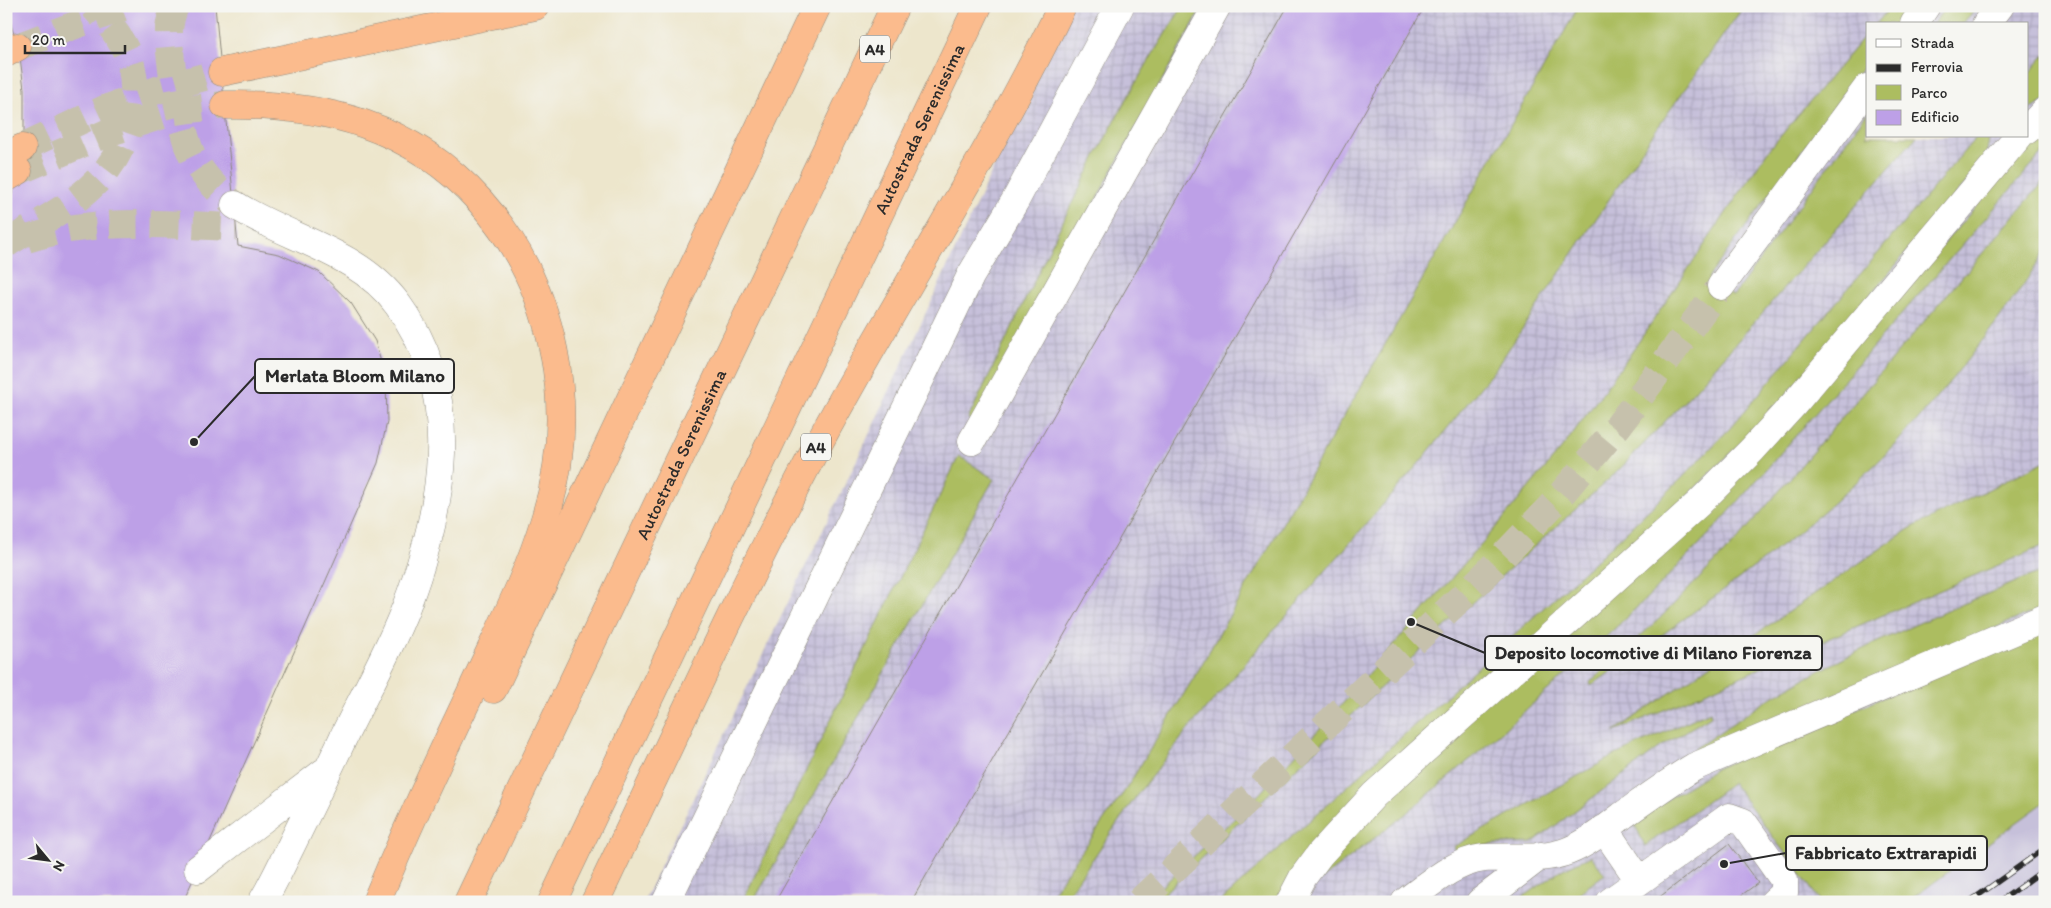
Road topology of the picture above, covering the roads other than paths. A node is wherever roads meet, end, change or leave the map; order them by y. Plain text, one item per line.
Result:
1 (535, 6) edge
2 (817, 6) edge
3 (895, 6) edge
4 (978, 6) edge
5 (1062, 6) edge
6 (1120, 6) edge
7 (1217, 6) edge
8 (1926, 6) edge
9 (2000, 6) edge
10 (1915, 22) edge
11 (1988, 22) edge
12 (222, 72) tunnel mouth
13 (1865, 93) edge
14 (225, 105) tunnel mouth
15 (2045, 111) edge
16 (2028, 129) edge
17 (2019, 138) edge
18 (236, 216) tunnel mouth
19 (1721, 286) tunnel mouth
20 (972, 440) dead end
21 (2045, 618) edge
22 (329, 768) junction
23 (1604, 830) junction
24 (1540, 856) junction
25 (198, 868) dead end
26 (1640, 880) junction
27 (262, 902) edge
28 (376, 902) edge
29 (392, 902) edge
30 (468, 902) edge
31 (552, 902) edge
32 (595, 902) edge
33 (666, 902) edge
34 (1290, 902) edge
35 (1406, 902) edge
36 (1480, 902) edge
37 (1610, 902) edge
38 (1774, 902) edge

1 - 12 highway
2 - 29 highway
3 - 30 highway, Autostrada Serenissima / A4
4 - 31 highway, Autostrada Serenissima / A4
5 - 32 highway, A4
6 - 33 street
7 - 20 street
8 - 10 street
9 - 11 street
13 - 19 street
14 - 28 highway
15 - 16 street
17 - 34 street
18 - 22 street
21 - 23 street
22 - 25 street
22 - 27 street
23 - 24 street
23 - 26 street
24 - 35 street
24 - 36 street
26 - 37 street
26 - 38 street

